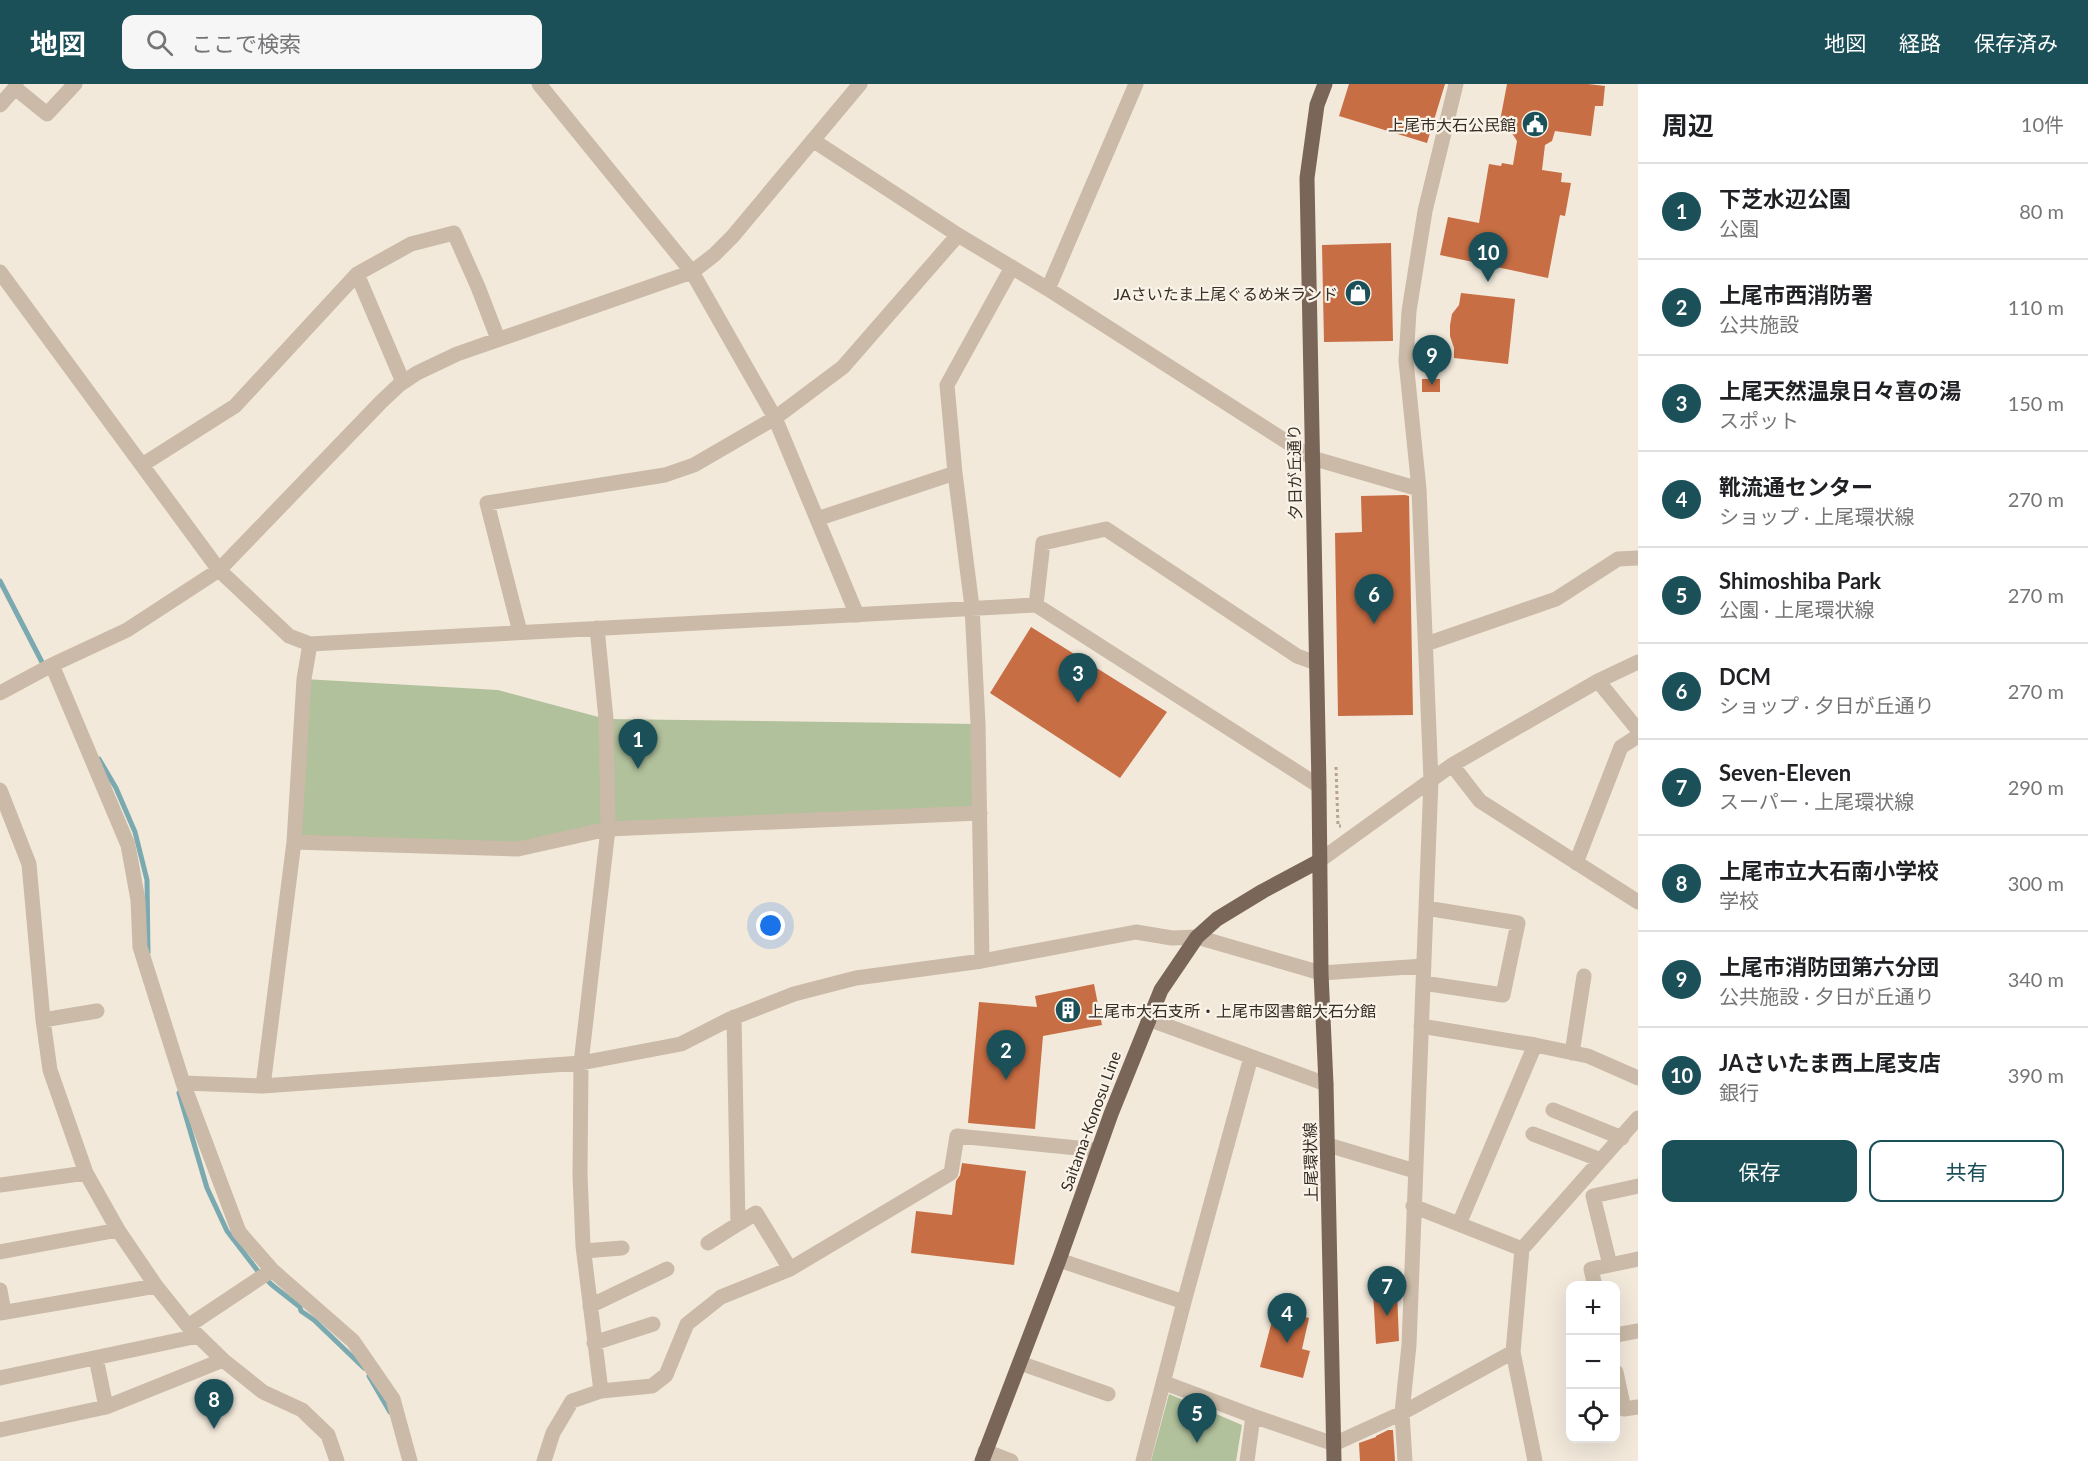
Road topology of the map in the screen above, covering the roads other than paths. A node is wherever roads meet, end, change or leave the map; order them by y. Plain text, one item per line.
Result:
1 (75, 84) edge
2 (539, 84) edge
3 (861, 84) edge
4 (1136, 84) edge
5 (1325, 84) edge
6 (1456, 84) edge
7 (15, 86) edge
8 (0, 105) edge
9 (814, 141) junction
10 (958, 235) junction
11 (1012, 267) junction
12 (0, 272) edge
13 (692, 272) junction
14 (357, 274) junction
15 (1048, 289) junction
16 (498, 339) junction
17 (404, 382) junction
18 (775, 418) junction
19 (1312, 458) junction
20 (142, 465) junction
21 (955, 473) junction
22 (1419, 489) junction
23 (817, 519) junction
24 (1638, 558) edge
25 (219, 570) junction
26 (1036, 605) junction
27 (972, 607) junction
28 (857, 615) junction
29 (597, 628) junction
30 (520, 632) junction
31 (310, 644) junction
32 (1426, 644) junction
33 (1638, 662) edge
34 (1316, 663) junction
35 (52, 665) junction
36 (1598, 681) junction
37 (0, 693) edge
38 (1638, 730) edge
39 (1638, 736) edge
40 (1452, 765) junction
41 (1431, 780) junction
42 (1319, 786) junction
43 (0, 790) edge
44 (980, 813) junction
45 (608, 830) junction
46 (294, 842) junction
47 (1319, 861) junction
48 (1576, 863) junction
49 (1638, 902) edge
50 (1426, 908) junction
51 (1197, 937) junction
52 (982, 961) junction
53 (1424, 966) junction
54 (1321, 973) junction
55 (1584, 976) dead end
56 (1423, 983) junction
57 (97, 1011) dead end
58 (734, 1017) junction
59 (1148, 1019) junction
60 (43, 1020) junction
61 (1421, 1026) junction
62 (1535, 1045) junction
63 (1572, 1053) junction
64 (1251, 1057) junction
65 (581, 1063) junction
66 (1638, 1078) edge
67 (183, 1083) junction
68 (1326, 1084) junction
69 (263, 1086) junction
70 (1553, 1110) dead end
71 (1632, 1128) edge
72 (1533, 1134) dead end
73 (1328, 1145) junction
74 (1098, 1150) junction
75 (1601, 1160) junction
76 (1414, 1171) junction
77 (86, 1173) junction
78 (0, 1185) edge
79 (1638, 1186) edge
80 (1413, 1206) junction
81 (738, 1224) junction
82 (1459, 1224) junction
83 (118, 1230) junction
84 (708, 1244) dead end
85 (622, 1248) dead end
86 (1522, 1249) junction
87 (584, 1251) junction
88 (0, 1252) edge
89 (1638, 1259) edge
90 (1059, 1260) junction
91 (1610, 1265) junction
92 (667, 1269) dead end
93 (790, 1269) junction
94 (272, 1270) junction
95 (1594, 1281) edge
96 (156, 1286) junction
97 (0, 1290) edge
98 (1184, 1302) junction
99 (590, 1306) junction
100 (2, 1313) edge
101 (653, 1324) dead end
102 (1638, 1330) edge
103 (193, 1331) junction
104 (1620, 1334) edge
105 (594, 1343) junction
106 (1513, 1352) junction
107 (96, 1358) junction
108 (223, 1360) junction
109 (1020, 1363) junction
110 (0, 1378) edge
111 (1165, 1383) junction
112 (1620, 1389) edge
113 (602, 1391) junction
114 (1108, 1394) dead end
115 (106, 1407) junction
116 (1638, 1407) edge
117 (1402, 1413) junction
118 (1253, 1416) junction
119 (0, 1430) edge
120 (1334, 1444) junction
121 (984, 1456) edge
122 (337, 1461) edge
123 (410, 1461) edge
124 (544, 1461) edge
125 (1011, 1461) edge
126 (1143, 1461) edge
127 (1247, 1461) edge
128 (1334, 1461) edge
129 (1405, 1461) edge
130 (1535, 1461) edge

1 - 7 street
2 - 13 street
3 - 9 street
4 - 15 street
5 - 19 main road, 夕日が丘通り
6 - 22 street
7 - 8 street
9 - 10 street
9 - 13 street
10 - 11 street
10 - 18 street
11 - 15 street
11 - 21 street
12 - 20 street
13 - 16 street
13 - 18 street
14 - 16 street
14 - 17 street
14 - 20 street
15 - 19 street
16 - 17 street
17 - 25 street
18 - 23 street
18 - 30 street
19 - 22 street
19 - 34 main road, 夕日が丘通り
20 - 25 street
21 - 23 street
21 - 27 street
22 - 32 street
23 - 28 street
24 - 32 street
25 - 31 street
25 - 35 street
26 - 27 street
26 - 34 street
26 - 42 street
27 - 28 street
27 - 44 street
28 - 29 street
29 - 30 street
29 - 45 street
30 - 31 street
31 - 46 street
32 - 41 street
33 - 36 street
34 - 42 main road, 夕日が丘通り
35 - 37 street
35 - 67 street
36 - 38 street
36 - 40 street
39 - 48 street
40 - 41 street
40 - 48 street
41 - 47 street
41 - 50 street
42 - 47 main road, 夕日が丘通り
43 - 60 street
44 - 45 street
44 - 52 street
45 - 46 street
45 - 65 street
46 - 69 street
47 - 51 main road, Saitama-Konosu Line
47 - 54 main road, 上尾環状線
48 - 49 street
50 - 53 street
50 - 56 street
51 - 52 street
51 - 54 street
51 - 59 main road, Saitama-Konosu Line
52 - 58 street
53 - 54 street
53 - 56 street
54 - 68 main road, 上尾環状線
55 - 63 street
56 - 61 street
57 - 60 street
58 - 65 street
58 - 81 street
59 - 64 street
59 - 74 main road, Saitama-Konosu Line
60 - 77 street
61 - 62 street
61 - 76 street
62 - 63 street
62 - 82 street
63 - 66 street
64 - 68 street
64 - 98 street
65 - 69 street
65 - 87 street
67 - 69 street
67 - 94 street
68 - 73 main road, 上尾環状線
70 - 71 street
71 - 75 street
72 - 75 street
73 - 76 street
73 - 120 main road, 上尾環状線
74 - 90 main road, Saitama-Konosu Line
74 - 93 street
75 - 86 street
76 - 80 street
77 - 78 street
77 - 83 street
79 - 91 street
80 - 82 street
80 - 117 street
81 - 84 street
81 - 93 street
82 - 86 street
83 - 88 street
83 - 96 street
85 - 87 street
86 - 106 street
87 - 99 street
89 - 91 street
90 - 98 street
90 - 109 main road, Saitama-Konosu Line
91 - 95 street
92 - 99 street
93 - 113 street
94 - 103 street
94 - 123 street
96 - 100 street
96 - 103 street
97 - 100 street
98 - 111 street
99 - 105 street
101 - 105 street
102 - 104 street
103 - 107 street
103 - 108 street
105 - 113 street
106 - 117 street
106 - 130 street
107 - 110 street
107 - 115 street
108 - 115 street
108 - 122 street
109 - 114 street
109 - 121 main road, Saitama-Konosu Line
111 - 118 street
111 - 126 street
112 - 116 street
113 - 124 street
115 - 119 street
117 - 120 street
117 - 129 street
118 - 120 street
118 - 127 street
120 - 128 main road, 上尾環状線
121 - 125 street

